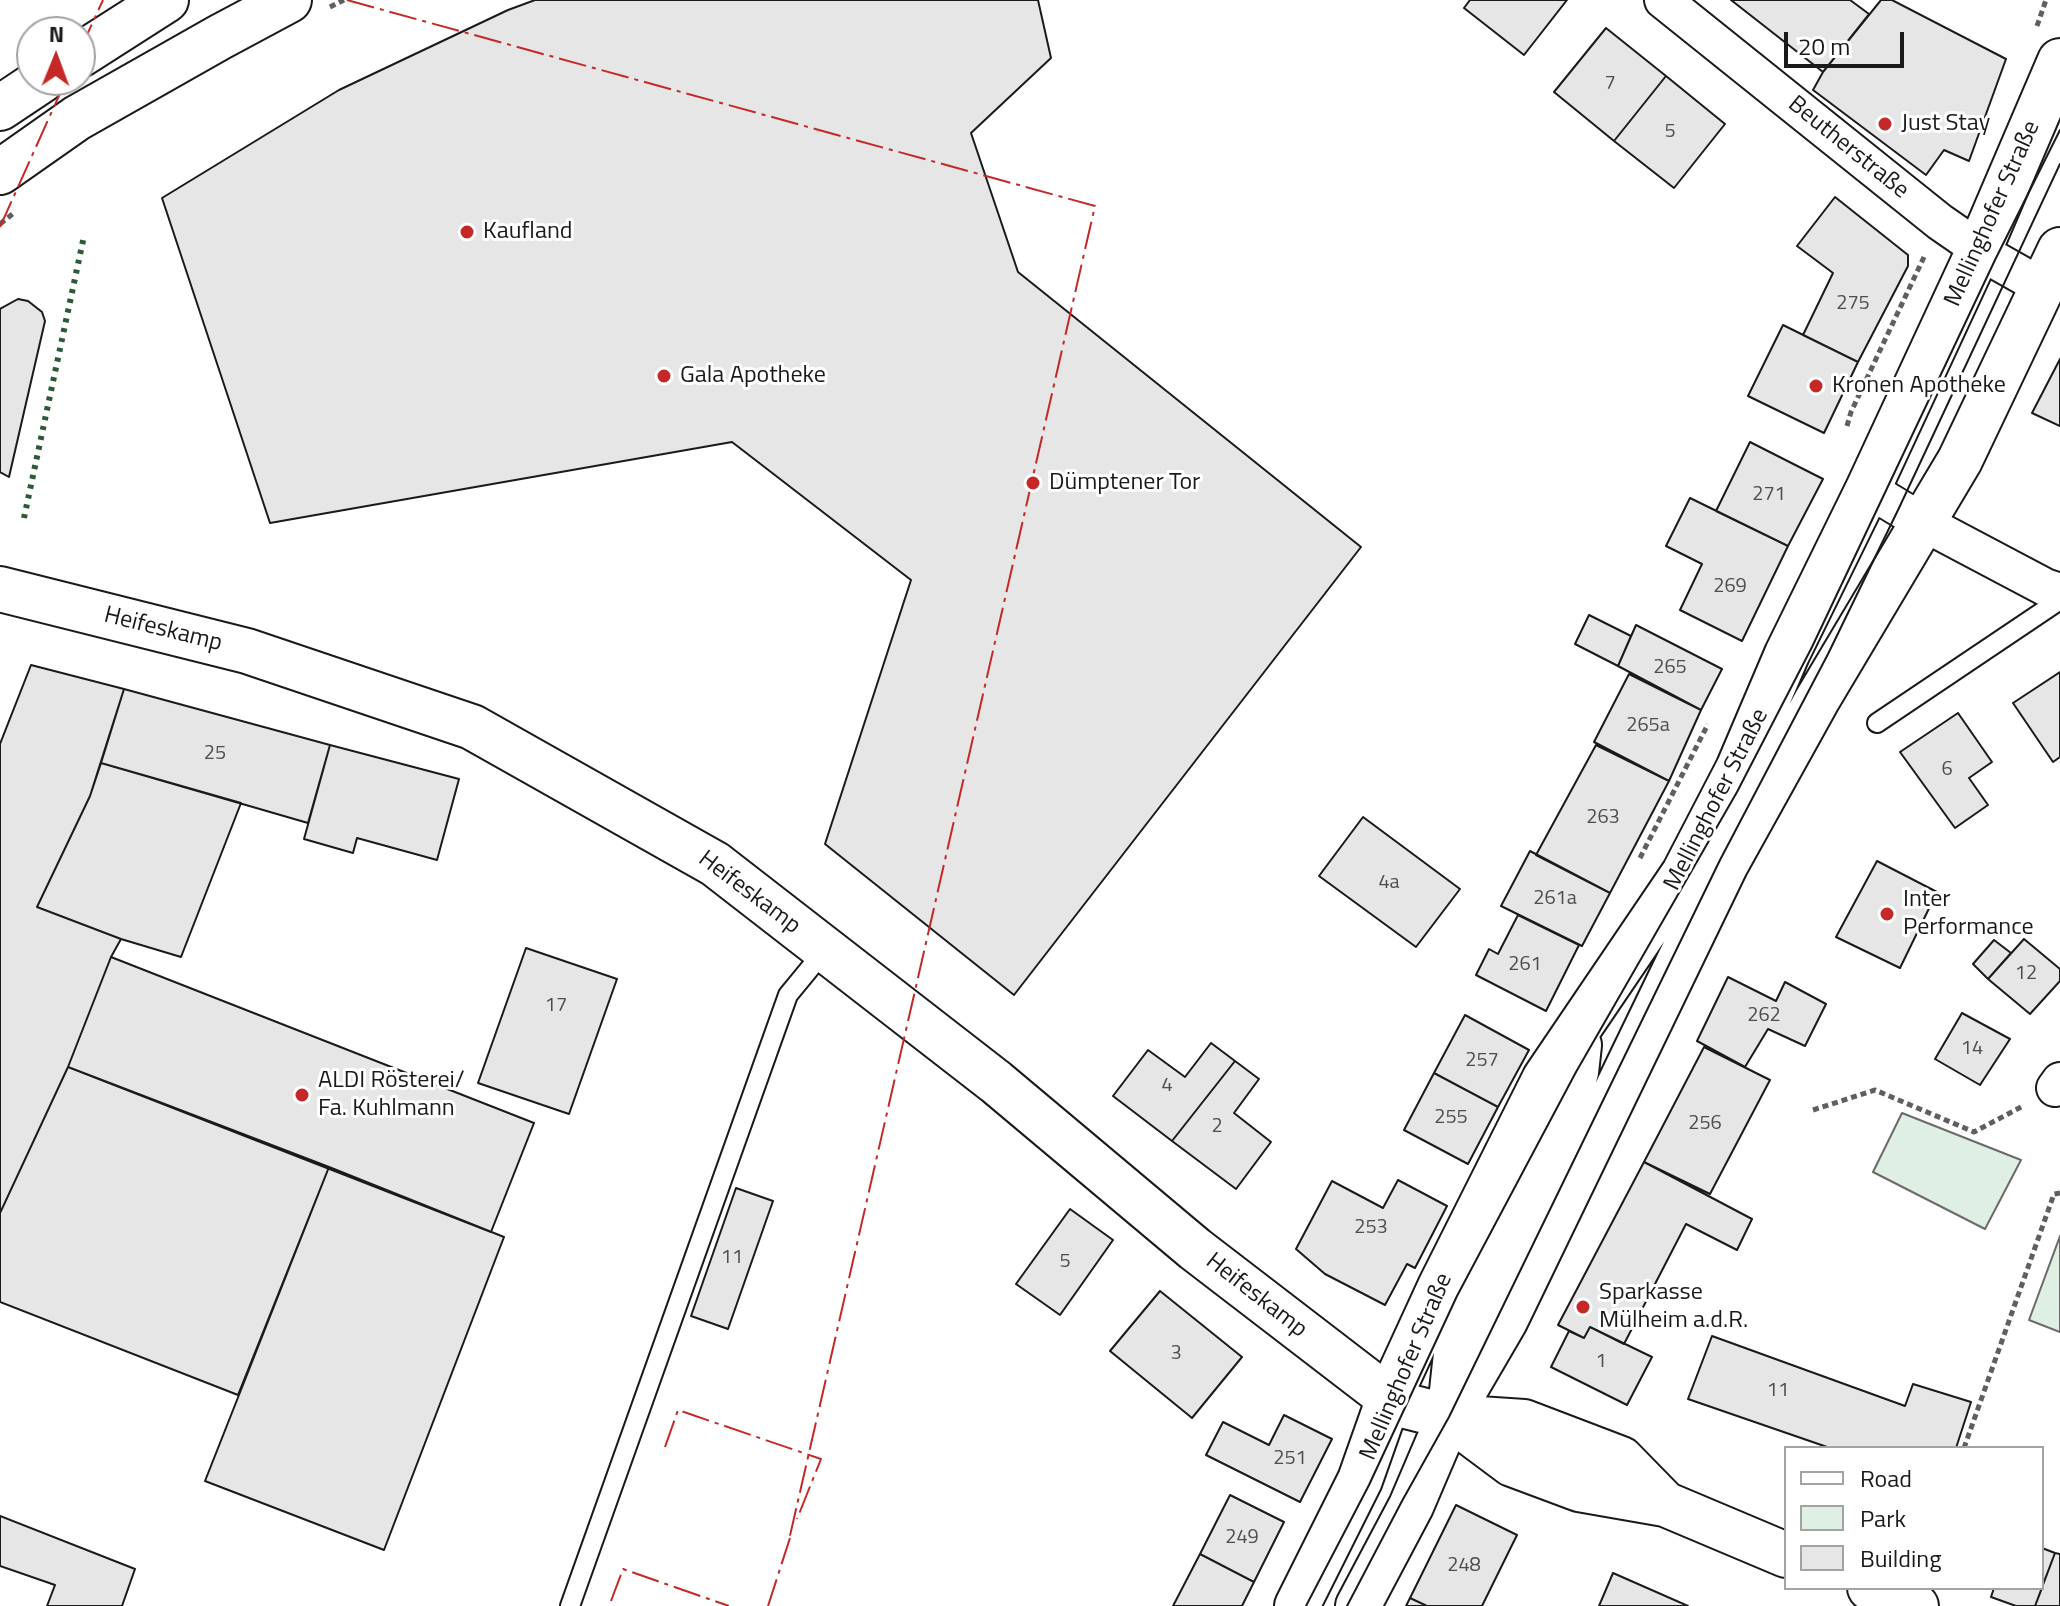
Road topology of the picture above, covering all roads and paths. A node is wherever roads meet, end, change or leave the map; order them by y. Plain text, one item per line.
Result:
1 (166, 0) edge
2 (289, 0) edge
3 (1663, 0) edge
4 (96, 45) edge
5 (2060, 61) edge
6 (18, 96) edge
7 (0, 108) edge
8 (0, 172) edge
9 (1979, 250) junction
10 (2051, 268) edge
11 (1868, 489) junction
12 (1924, 523) junction
13 (0, 589) edge
14 (2060, 592) edge
15 (2060, 600) edge
16 (1877, 723) dead end
17 (825, 950) junction
18 (1580, 1027) junction
19 (2058, 1084) edge
20 (1813, 1110) dead end
21 (2060, 1193) edge
22 (1389, 1398) junction
23 (1449, 1417) junction
24 (1965, 1446) edge
25 (1784, 1554) edge
26 (1875, 1590) edge
27 (570, 1606) edge
28 (1297, 1606) edge
29 (1358, 1606) edge
30 (1916, 1606) edge

1 - 4 street
2 - 8 street
3 - 9 street, Beutherstraße
5 - 9 street, Mellinghofer Straße
6 - 7 street
9 - 10 street, Beutherstraße
9 - 11 street, Mellinghofer Straße
10 - 12 street, Mellinghofer Straße
11 - 12 street
11 - 18 street, Mellinghofer Straße
12 - 14 street
12 - 23 street, Mellinghofer Straße
13 - 17 street, Heifeskamp
15 - 16 lane
17 - 22 street, Heifeskamp
17 - 27 lane
18 - 22 street, Mellinghofer Straße
18 - 23 street
19 - 20 path
21 - 24 path
22 - 23 street, Heifeskamp
22 - 28 street, Mellinghofer Straße
23 - 25 street, Heifeskamp
23 - 29 street, Mellinghofer Straße
26 - 30 street

